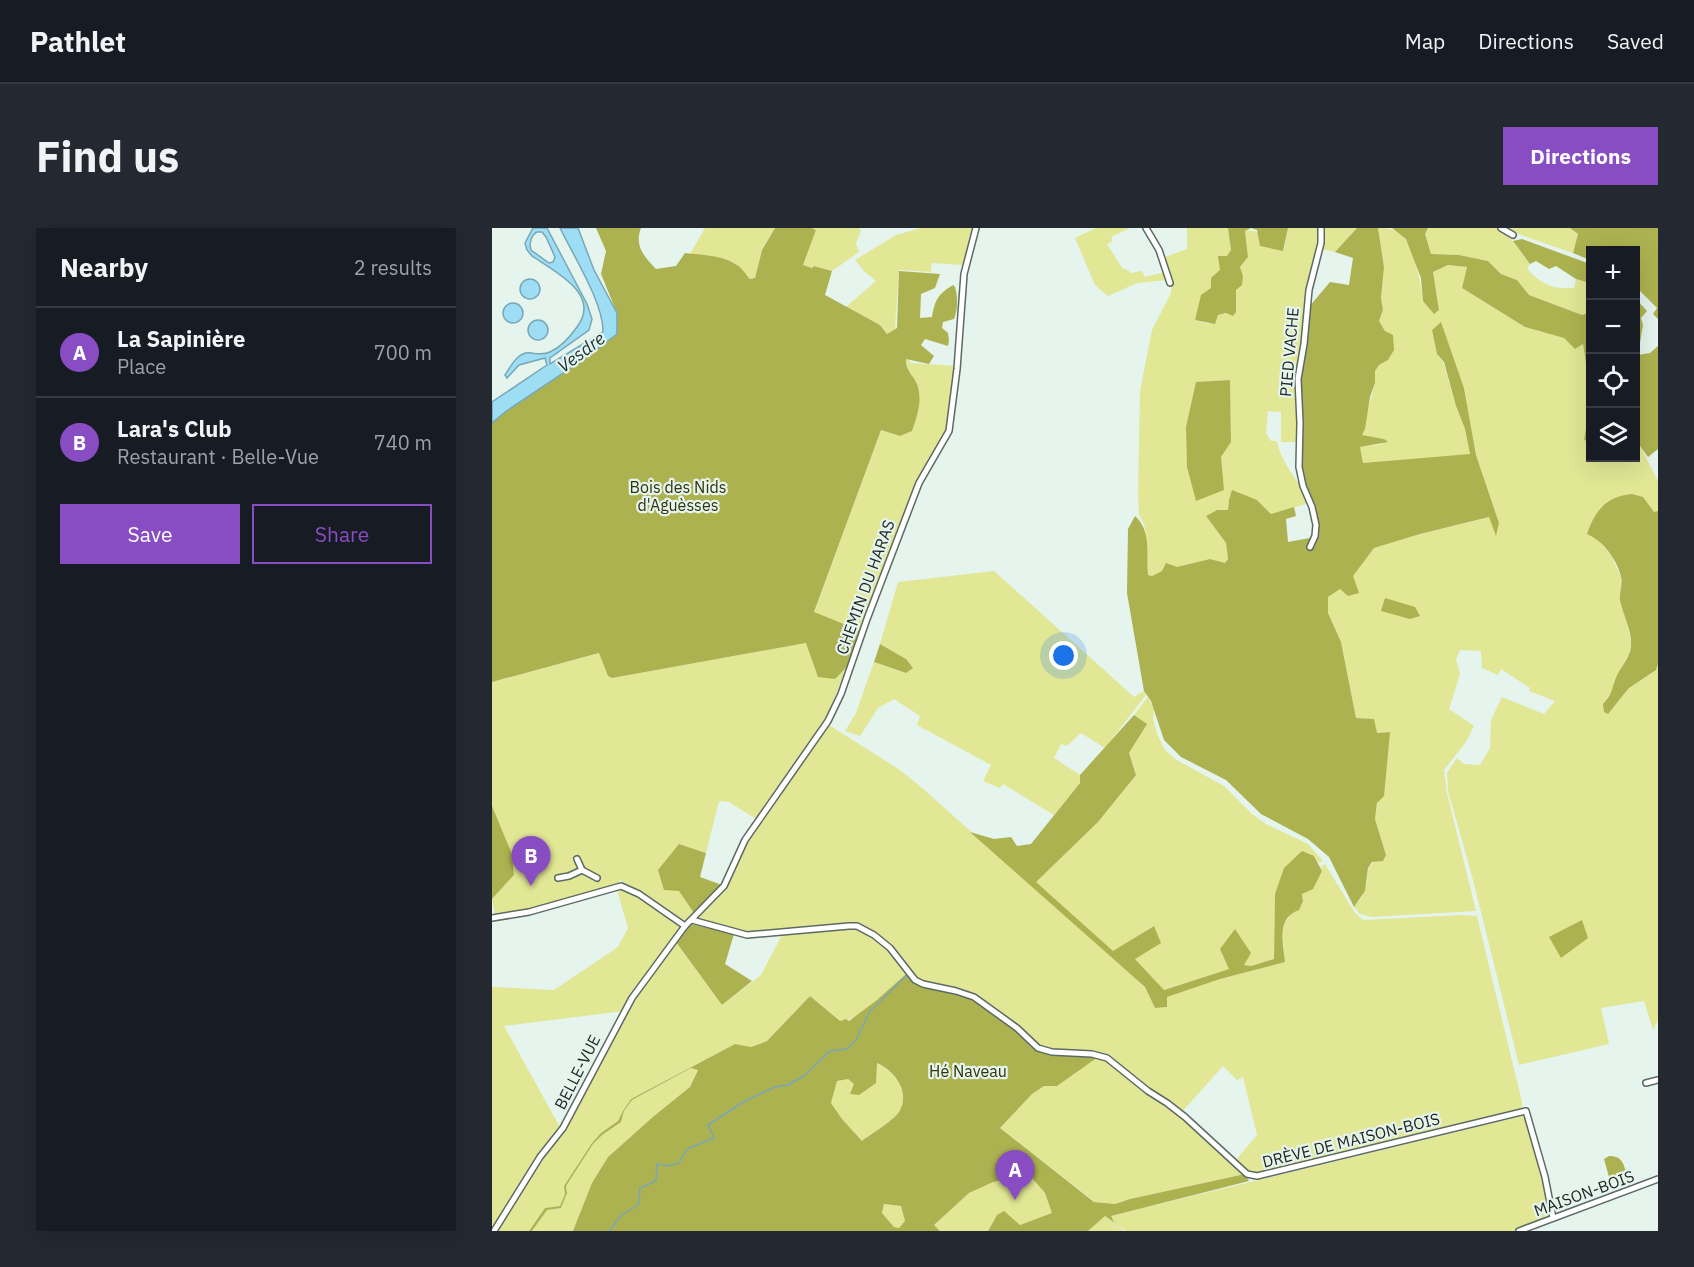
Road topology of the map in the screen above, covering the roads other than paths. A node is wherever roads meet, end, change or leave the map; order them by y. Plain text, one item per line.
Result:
1 (976, 228) edge
2 (1146, 228) edge
3 (1321, 228) edge
4 (1501, 228) edge
5 (1513, 235) dead end
6 (1170, 282) dead end
7 (1310, 547) dead end
8 (577, 859) dead end
9 (582, 870) junction
10 (558, 878) dead end
11 (597, 878) dead end
12 (492, 918) edge
13 (692, 920) junction
14 (685, 926) junction
15 (1658, 1080) edge
16 (1646, 1083) dead end
17 (1658, 1179) edge
18 (1553, 1218) junction
19 (494, 1231) edge
20 (1519, 1231) edge

1 - 13 street, CHEMIN DU HARAS
2 - 6 street
3 - 7 street, PIED VACHE
4 - 5 street
8 - 9 street
9 - 10 street
9 - 11 street
12 - 14 street
13 - 14 street, BELLE-VUE
13 - 18 street, DRÈVE DE MAISON-BOIS
14 - 19 street, BELLE-VUE
15 - 16 street
17 - 18 street, MAISON-BOIS
18 - 20 street, MAISON-BOIS

